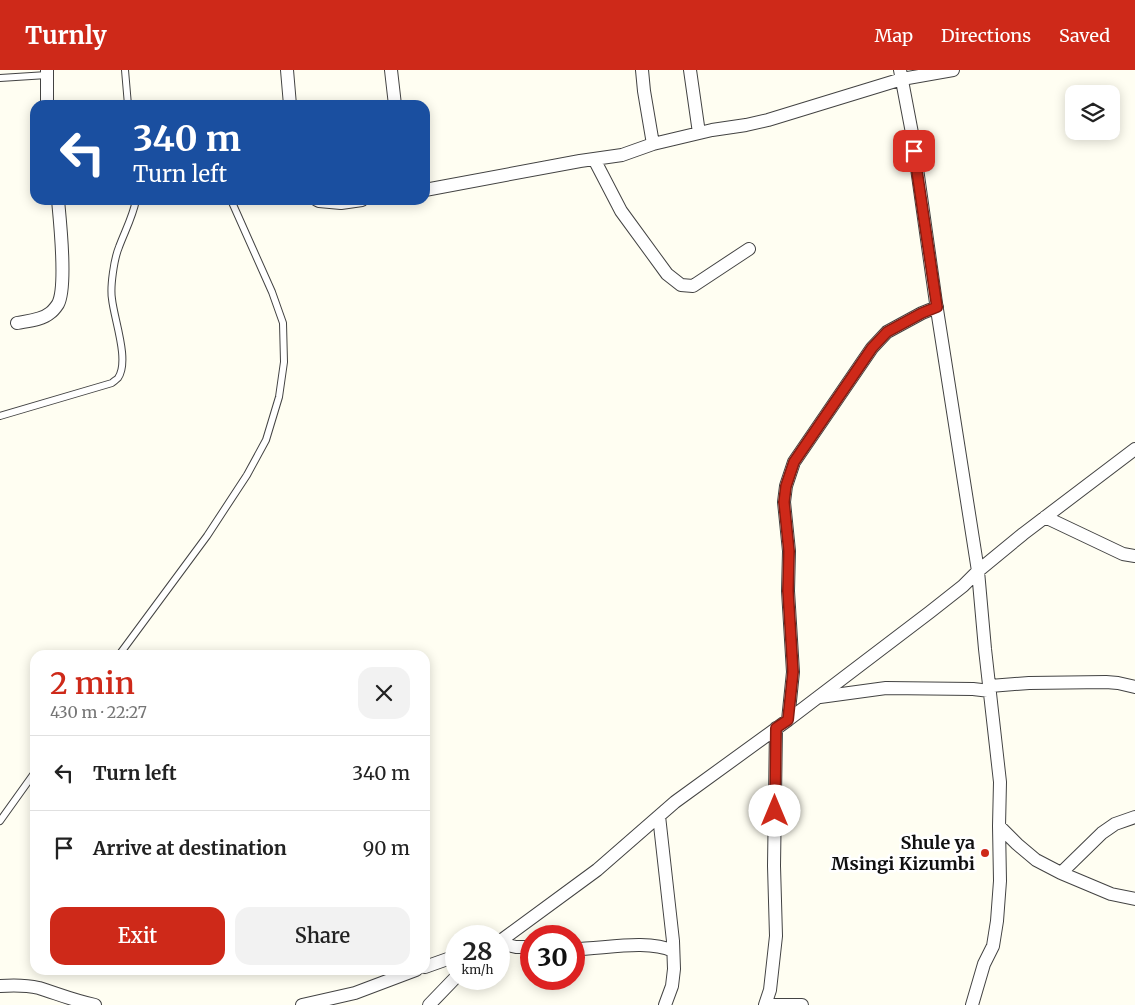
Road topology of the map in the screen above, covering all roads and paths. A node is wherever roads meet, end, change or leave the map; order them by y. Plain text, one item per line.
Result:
1 (125, 70) edge
2 (287, 70) edge
3 (391, 70) edge
4 (642, 70) edge
5 (690, 70) edge
6 (953, 70) edge
7 (47, 73) edge
8 (901, 75) edge
9 (0, 78) edge
10 (47, 100) edge
11 (128, 100) edge
12 (290, 100) edge
13 (394, 100) edge
14 (699, 133) junction
15 (653, 144) junction
16 (594, 159) junction
17 (430, 189) edge
18 (59, 205) edge
19 (135, 205) edge
20 (233, 205) edge
21 (749, 249) dead end
22 (937, 307) junction
23 (17, 324) dead end
24 (0, 416) edge
25 (1135, 449) edge
26 (1045, 517) junction
27 (1135, 556) edge
28 (978, 571) junction
29 (123, 650) edge
30 (1135, 686) edge
31 (990, 688) junction
32 (818, 697) junction
33 (788, 720) junction
34 (776, 728) junction
35 (30, 779) edge
36 (659, 816) junction
37 (1135, 817) edge
38 (0, 821) edge
39 (999, 826) junction
40 (1060, 873) junction
41 (1135, 898) edge
42 (510, 935) edge
43 (585, 948) edge
44 (674, 951) junction
45 (445, 960) edge
46 (430, 965) edge
47 (403, 975) edge
48 (0, 986) edge
49 (445, 989) edge
50 (95, 1005) edge
51 (302, 1005) edge
52 (429, 1005) edge
53 (665, 1005) edge
54 (765, 1005) edge
55 (774, 1005) edge
56 (802, 1005) edge
57 (972, 1005) edge

1 - 11 lane
2 - 12 street
3 - 13 street
4 - 15 street
5 - 14 street
6 - 8 street
7 - 9 lane
7 - 10 street
8 - 14 street
8 - 22 street
14 - 15 street
15 - 16 street
16 - 17 street
16 - 21 street
18 - 23 street
19 - 24 lane
20 - 29 lane
22 - 28 street
22 - 33 street
25 - 26 street
26 - 27 street
26 - 28 street
28 - 31 street
28 - 32 street
30 - 31 street
31 - 32 street
31 - 39 street
32 - 33 street
33 - 34 street
34 - 36 street
34 - 54 street
35 - 38 lane
36 - 42 street
36 - 44 street
37 - 40 street
39 - 40 street
39 - 57 street
40 - 41 street
43 - 44 street
44 - 53 street
45 - 46 street
47 - 51 street
48 - 50 street
49 - 52 street
55 - 56 street

